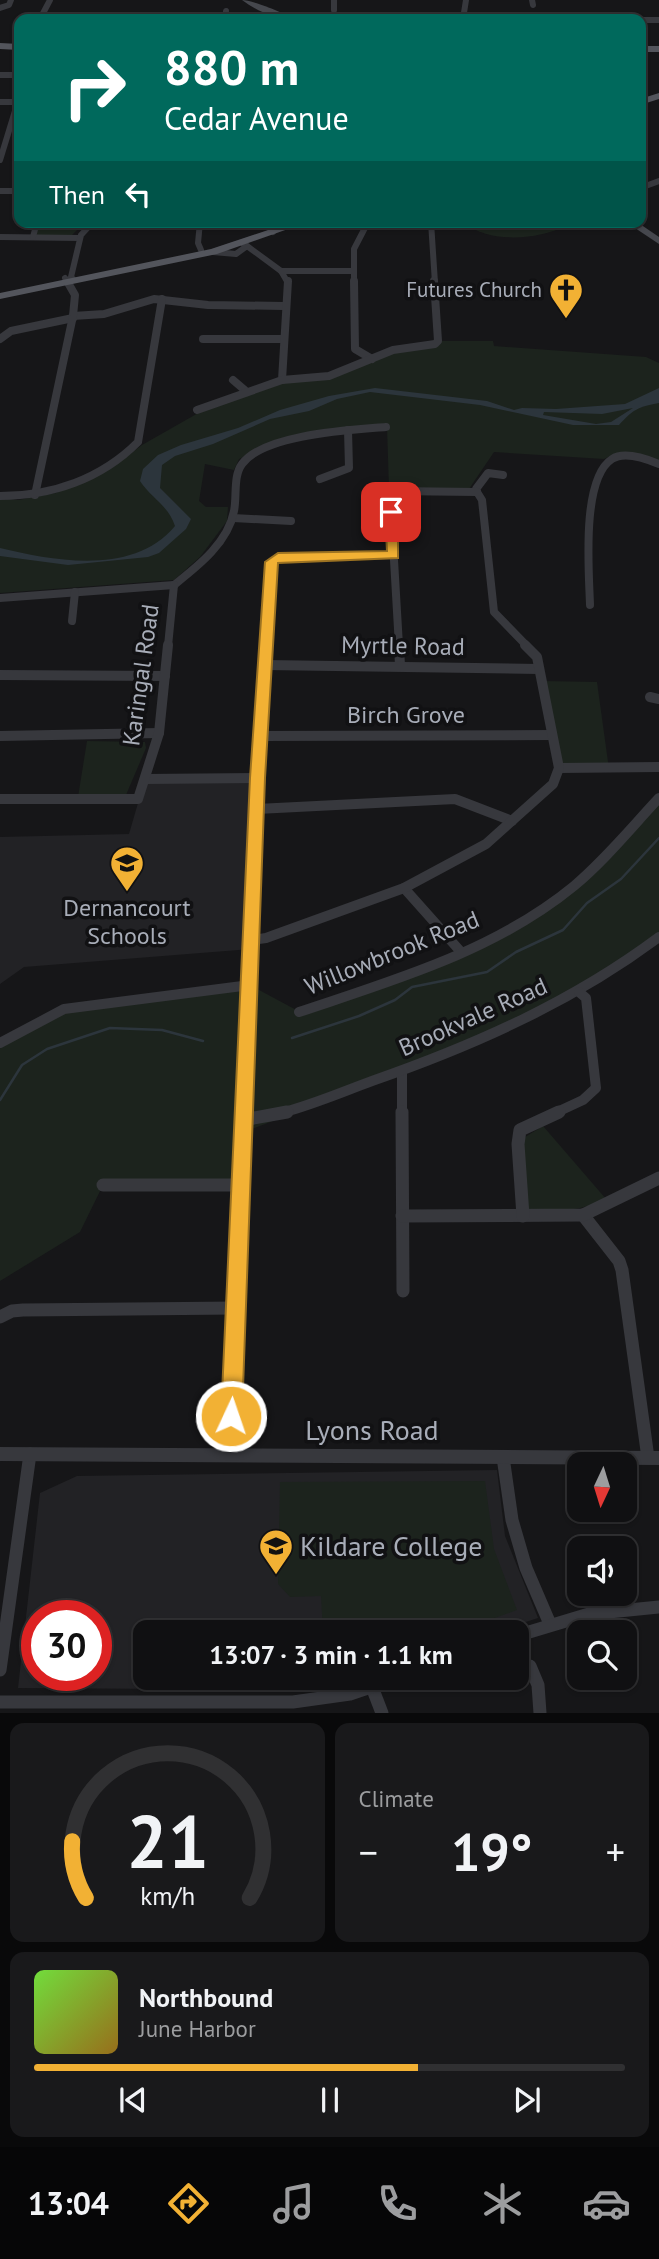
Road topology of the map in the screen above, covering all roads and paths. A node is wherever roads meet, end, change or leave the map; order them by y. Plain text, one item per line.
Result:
1 (237, 0) edge
2 (246, 0) edge
3 (334, 0) edge
4 (226, 10) dead end
5 (334, 10) dead end
6 (226, 14) edge
7 (269, 14) edge
8 (275, 14) edge
9 (14, 116) edge
10 (0, 131) edge
11 (9, 132) junction
12 (0, 160) edge
13 (35, 228) edge
14 (86, 228) edge
15 (200, 228) edge
16 (266, 228) edge
17 (269, 228) edge
18 (364, 228) edge
19 (430, 228) edge
20 (639, 228) edge
21 (0, 237) edge
22 (33, 237) junction
23 (80, 238) junction
24 (659, 241) edge
25 (244, 247) junction
26 (217, 248) junction
27 (201, 250) junction
28 (281, 271) junction
29 (354, 271) junction
30 (70, 279) junction
31 (0, 294) edge
32 (162, 299) junction
33 (284, 306) junction
34 (73, 317) junction
35 (0, 339) edge
36 (203, 339) dead end
37 (283, 339) junction
38 (372, 359) junction
39 (233, 380) dead end
40 (282, 380) junction
41 (247, 392) junction
42 (197, 410) dead end
43 (386, 427) dead end
44 (348, 430) junction
45 (659, 464) edge
46 (503, 475) dead end
47 (320, 480) dead end
48 (477, 492) junction
49 (35, 495) junction
50 (0, 496) edge
51 (233, 518) junction
52 (291, 522) dead end
53 (394, 555) junction
54 (174, 585) junction
55 (75, 593) junction
56 (0, 598) edge
57 (590, 605) dead end
58 (72, 621) dead end
59 (265, 665) junction
60 (400, 666) junction
61 (539, 669) junction
62 (0, 675) edge
63 (165, 676) junction
64 (159, 733) junction
65 (552, 735) junction
66 (0, 736) edge
67 (261, 736) junction
68 (659, 767) edge
69 (559, 768) junction
70 (258, 778) junction
71 (145, 779) junction
72 (659, 798) edge
73 (0, 799) edge
74 (257, 809) junction
75 (512, 821) junction
76 (404, 888) junction
77 (659, 937) edge
78 (252, 940) junction
79 (460, 952) junction
80 (250, 985) junction
81 (579, 992) junction
82 (299, 1012) dead end
83 (0, 1043) edge
84 (402, 1071) junction
85 (243, 1126) junction
86 (659, 1178) edge
87 (103, 1185) dead end
88 (241, 1185) junction
89 (583, 1215) junction
90 (402, 1216) junction
91 (523, 1216) junction
92 (403, 1292) dead end
93 (236, 1308) junction
94 (0, 1317) edge
95 (0, 1454) edge
96 (30, 1454) junction
97 (229, 1455) junction
98 (503, 1457) junction
99 (653, 1458) edge
100 (659, 1607) edge
101 (550, 1624) junction
102 (529, 1631) edge
103 (530, 1666) dead end
104 (0, 1670) edge
105 (363, 1690) edge
106 (373, 1690) edge
107 (0, 1702) edge
108 (165, 1707) edge
109 (382, 1713) edge
110 (540, 1713) edge

1 - 7 main road
2 - 8 main road
3 - 5 street
4 - 6 street
9 - 11 street
10 - 11 street
11 - 12 street
13 - 22 street
14 - 23 street
15 - 27 street
16 - 26 main road
17 - 25 main road
18 - 29 street
19 - 38 street
20 - 24 main road
21 - 22 street
22 - 23 street
23 - 30 street
25 - 26 main road
25 - 28 street
26 - 27 main road
26 - 30 main road
27 - 30 main road
28 - 29 street
28 - 33 street
29 - 38 street
30 - 31 main road
30 - 34 street
32 - 33 street
32 - 34 street
32 - 49 street
33 - 37 street
34 - 35 street
34 - 49 street
36 - 37 street
37 - 40 street
38 - 40 street
39 - 41 street
40 - 41 street
41 - 42 street
43 - 44 street
44 - 47 street
44 - 51 street
45 - 57 street
46 - 48 street
48 - 53 street
48 - 61 street
49 - 50 street
51 - 52 street
51 - 54 street
53 - 59 street
53 - 60 street
54 - 55 street
54 - 63 street, Karingal Road
55 - 56 street
55 - 58 street
59 - 60 street, Myrtle Road
59 - 67 street
60 - 61 street, Myrtle Road
61 - 65 street
62 - 63 street
63 - 64 street, Karingal Road
64 - 66 street
64 - 71 street, Karingal Road
65 - 67 street, Birch Grove
65 - 69 street
67 - 70 street
68 - 69 street
69 - 75 street
70 - 71 street
70 - 74 street
71 - 73 street, Karingal Road
72 - 79 street, Willowbrook Road
74 - 75 street
74 - 78 street
75 - 76 street
76 - 78 street
76 - 79 street
77 - 81 street, Brookvale Road
78 - 80 street
79 - 82 street, Willowbrook Road
80 - 83 street
80 - 85 street
81 - 84 street, Brookvale Road
81 - 91 street
84 - 85 street, Brookvale Road
84 - 90 street
85 - 88 street
86 - 89 street
87 - 88 street
88 - 93 street
89 - 91 street
89 - 99 street
90 - 91 street
90 - 92 street
93 - 94 street
93 - 97 street
95 - 96 street, Lyons Road
96 - 97 street, Lyons Road
96 - 104 street
97 - 98 street, Lyons Road
98 - 99 street, Lyons Road
98 - 101 street
100 - 101 street
101 - 102 street
103 - 110 street
105 - 108 street
106 - 109 street
107 - 108 street

